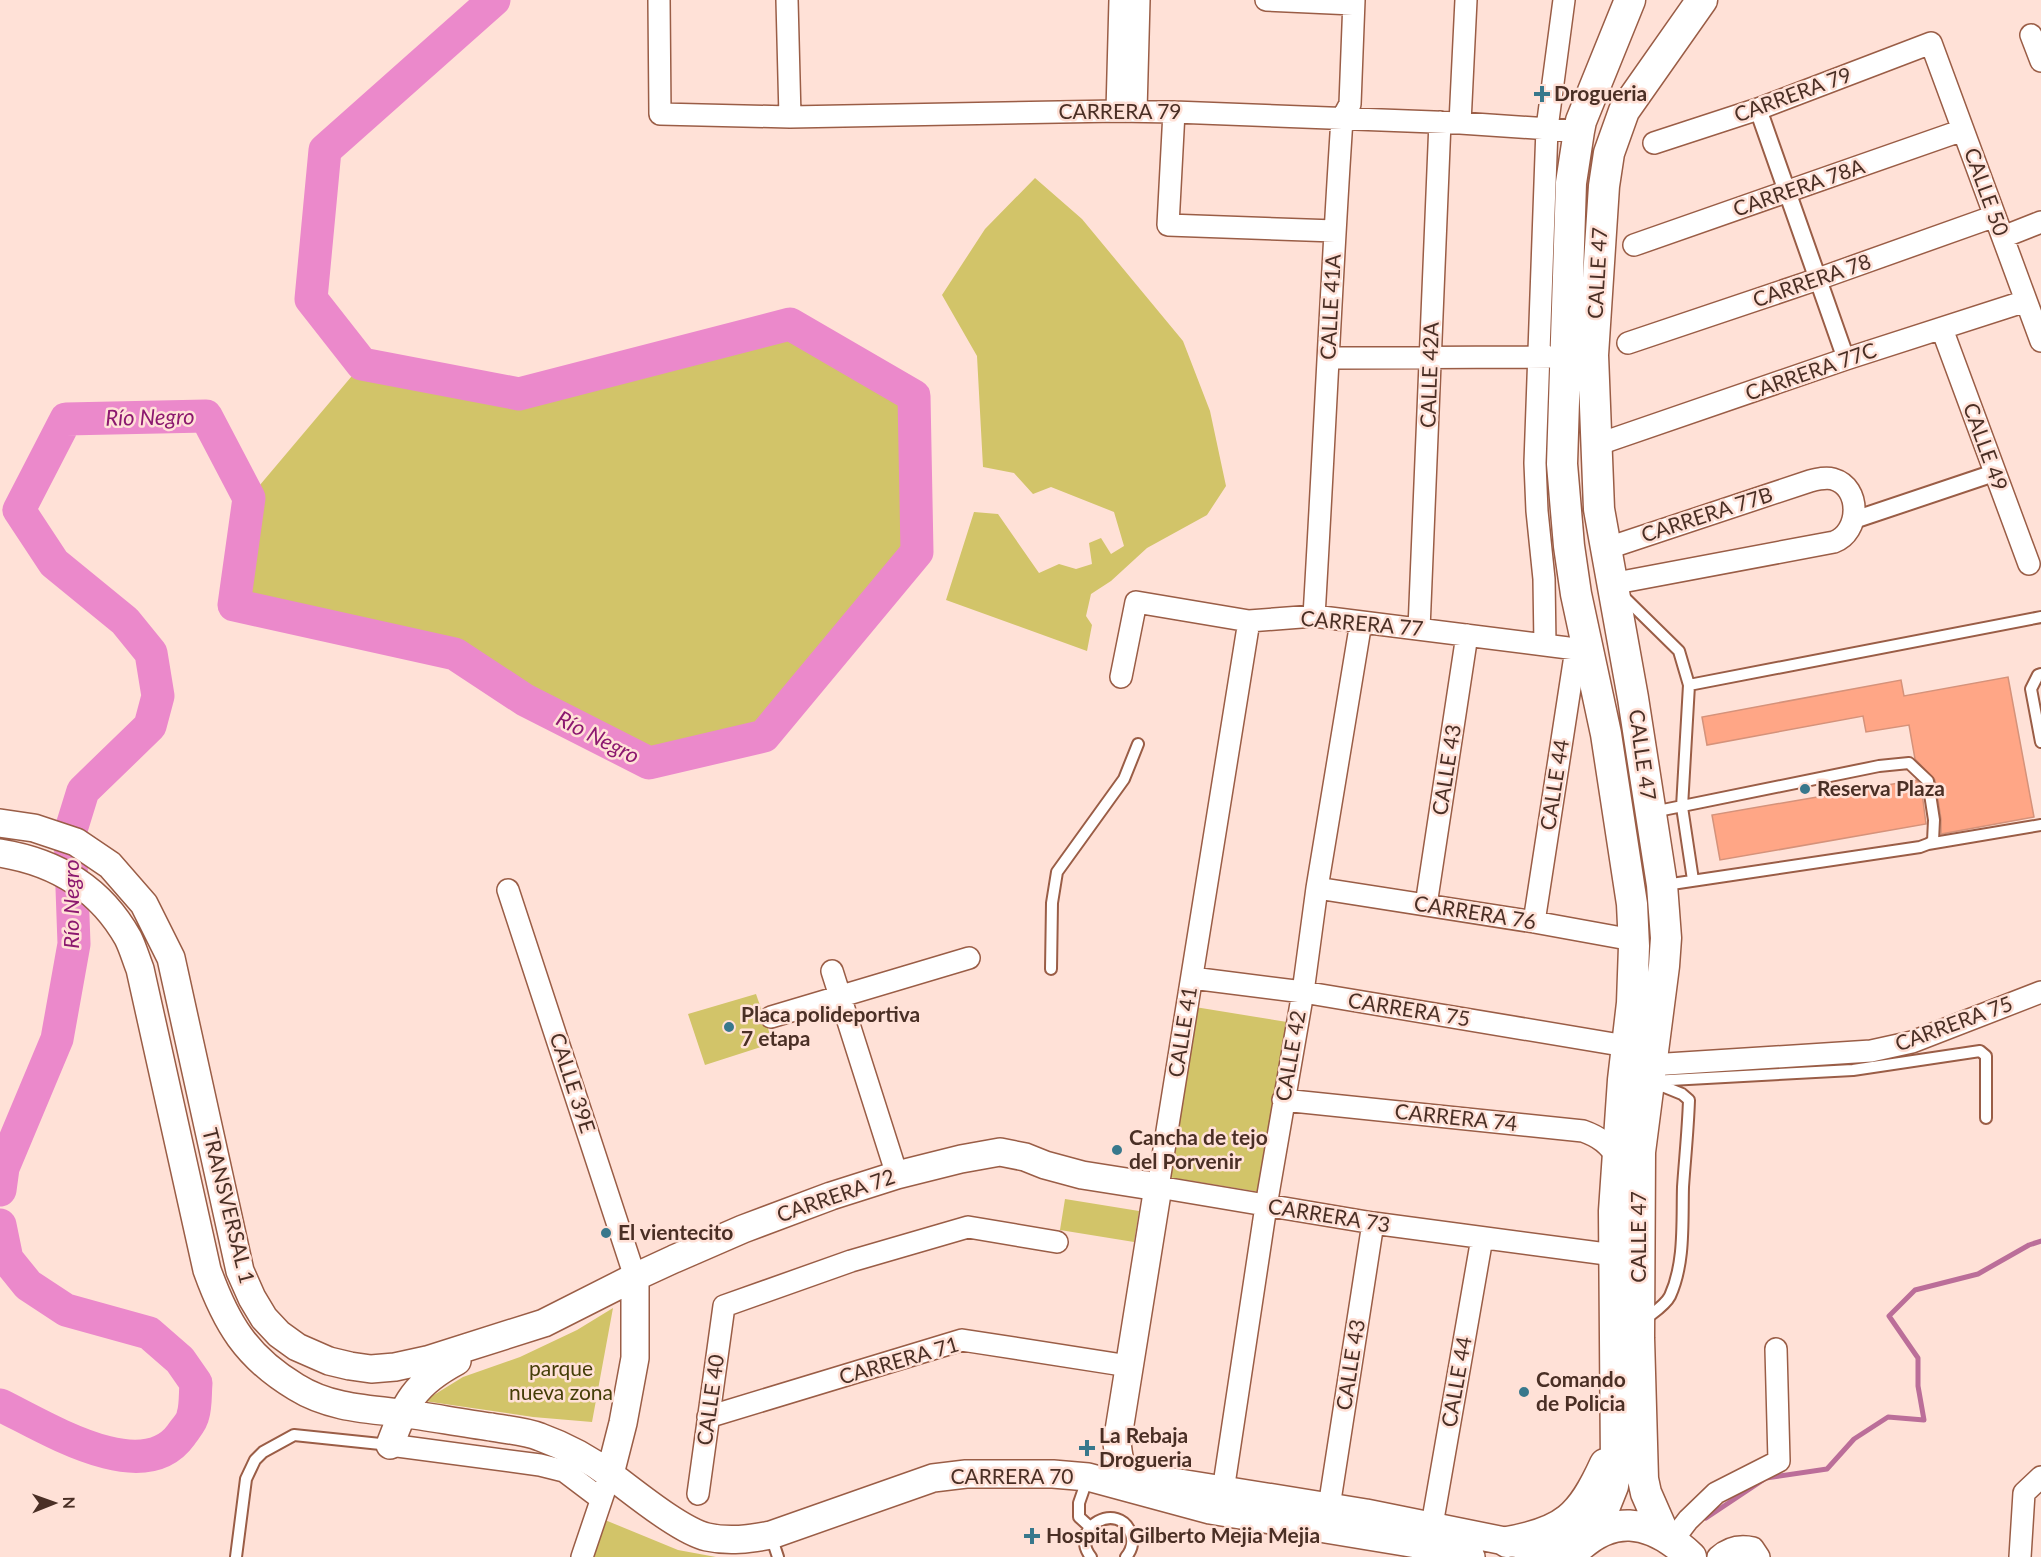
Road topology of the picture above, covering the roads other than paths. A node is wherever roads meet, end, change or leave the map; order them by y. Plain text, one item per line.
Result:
1 (658, 0) edge
2 (787, 0) edge
3 (1120, 0) edge
4 (1139, 0) edge
5 (1266, 0) edge
6 (1466, 0) edge
7 (1564, 0) edge
8 (1630, 0) edge
9 (1702, 0) edge
10 (1353, 2) edge
11 (2031, 35) dead end
12 (1931, 43) joint
13 (2041, 61) edge
14 (1758, 109) junction
15 (1127, 111) junction
16 (1174, 112) junction
17 (790, 117) junction
18 (1342, 119) junction
19 (1450, 122) junction
20 (1547, 128) junction
21 (1963, 130) junction
22 (1579, 131) junction
23 (1654, 143) dead end
24 (1788, 192) junction
25 (1995, 216) junction
26 (2041, 222) edge
27 (1335, 231) junction
28 (2002, 237) junction
29 (1634, 245) dead end
30 (1818, 279) junction
31 (2026, 301) junction
32 (1942, 329) junction
33 (2041, 340) edge
34 (1628, 343) dead end
35 (1552, 357) junction
36 (1329, 358) junction
37 (1431, 358) junction
38 (1846, 359) junction
39 (1596, 445) junction
40 (1994, 472) junction
41 (1854, 520) junction
42 (1605, 549) junction
43 (2029, 564) dead end
44 (1611, 584) junction
45 (1314, 616) junction
46 (2041, 617) edge
47 (1249, 621) junction
48 (1361, 622) junction
49 (1419, 629) junction
50 (1467, 635) junction
51 (1545, 645) junction
52 (1582, 647) junction
53 (2041, 674) edge
54 (1121, 677) dead end
55 (1689, 685) junction
56 (2041, 742) edge
57 (1138, 744) dead end
58 (1682, 807) junction
59 (1650, 812) junction
60 (0, 823) edge
61 (2041, 825) edge
62 (1928, 844) junction
63 (12, 855) edge
64 (1693, 880) junction
65 (1662, 885) junction
66 (1317, 888) junction
67 (508, 890) dead end
68 (1426, 905) junction
69 (1534, 922) junction
70 (1633, 940) junction
71 (969, 958) dead end
72 (1052, 969) dead end
73 (832, 971) dead end
74 (1192, 978) junction
75 (1303, 992) junction
76 (2041, 992) edge
77 (840, 996) junction
78 (771, 1017) dead end
79 (1626, 1046) junction
80 (1650, 1074) junction
81 (1283, 1100) junction
82 (1986, 1118) dead end
83 (1618, 1158) junction
84 (1045, 1165) joint
85 (897, 1175) junction
86 (1121, 1181) junction
87 (1158, 1187) junction
88 (1266, 1206) junction
89 (1372, 1223) junction
90 (1152, 1224) junction
91 (1482, 1238) junction
92 (1058, 1242) dead end
93 (1614, 1255) junction
94 (635, 1277) junction
95 (1639, 1324) junction
96 (503, 1337) junction
97 (1776, 1349) dead end
98 (1129, 1366) junction
99 (402, 1414) junction
100 (708, 1417) junction
101 (1616, 1439) junction
102 (1118, 1443) junction
103 (390, 1445) junction
104 (610, 1474) junction
105 (1088, 1477) junction
106 (2041, 1477) edge
107 (1223, 1491) junction
108 (698, 1494) dead end
109 (601, 1499) junction
110 (1329, 1507) junction
111 (1432, 1525) junction
112 (1090, 1527) junction
113 (1507, 1542) junction
114 (1676, 1544) edge
115 (774, 1546) edge
116 (1581, 1546) edge
117 (236, 1557) edge
118 (582, 1557) edge
119 (1091, 1557) edge
120 (1126, 1557) edge
121 (1471, 1557) edge
122 (1718, 1557) edge
123 (1759, 1557) edge
124 (2020, 1557) edge

1 - 17 street, CARRERA 79
2 - 17 street
3 - 15 street
4 - 15 street
5 - 10 street
6 - 19 street, CALLE 42A
7 - 20 street, CALLE 47
8 - 22 main road, CALLE 47
9 - 39 main road, CALLE 47
10 - 18 street, CALLE 41A
11 - 13 street
12 - 14 street, CARRERA 79
12 - 21 street, CALLE 50
14 - 23 street, CARRERA 79
14 - 24 street
15 - 16 street, CARRERA 79
15 - 17 street, CARRERA 79
16 - 18 street, CARRERA 79
16 - 27 street
18 - 19 street, CARRERA 79
18 - 27 street, CALLE 41A
19 - 20 street, CARRERA 79
19 - 37 street, CALLE 42A
20 - 22 street, CARRERA 79
20 - 35 street, CALLE 47
21 - 24 street, CARRERA 78A
21 - 25 street, CALLE 50
22 - 35 main road, CALLE 47
24 - 29 street, CARRERA 78A
24 - 30 street
25 - 28 street, CALLE 50
25 - 30 street, CARRERA 78
26 - 28 street
27 - 36 street, CALLE 41A
28 - 31 street, CALLE 50
30 - 34 street, CARRERA 78
30 - 38 street
31 - 32 street, CARRERA 77C
31 - 33 street, CALLE 50
32 - 38 street, CARRERA 77C
32 - 40 street, CALLE 49
35 - 37 street
35 - 51 street, CALLE 47
35 - 52 main road, CALLE 47
36 - 37 street
36 - 45 street, CALLE 41A
37 - 49 street, CALLE 42A
38 - 39 street, CARRERA 77C
39 - 42 main road, CALLE 47
40 - 41 street
40 - 43 street, CALLE 49
41 - 42 street, CARRERA 77B
41 - 44 street
42 - 44 main road, CALLE 47
44 - 55 lane
44 - 59 main road, CALLE 47
45 - 47 street, CARRERA 77
45 - 48 street, CARRERA 77
46 - 55 lane
47 - 54 street, CARRERA 77
47 - 74 street, CALLE 41
48 - 49 street, CARRERA 77
48 - 66 street, CALLE 42
49 - 50 street, CARRERA 77
50 - 51 street, CARRERA 77
50 - 68 street, CALLE 43
51 - 52 street, CARRERA 77
52 - 69 street, CALLE 44
52 - 70 main road, CALLE 47
53 - 56 lane
55 - 58 lane
57 - 72 lane
58 - 59 lane
58 - 62 lane
58 - 64 lane
59 - 65 main road, CALLE 47
60 - 96 street, TRANSVERSAL 1
61 - 62 lane
62 - 64 lane
63 - 99 street, TRANSVERSAL 1
64 - 65 lane
65 - 80 main road, CALLE 47
66 - 68 street, CARRERA 76
66 - 75 street, CALLE 42
67 - 94 street, CALLE 39E
68 - 69 street, CARRERA 76
69 - 70 street, CARRERA 76
70 - 79 main road, CALLE 47
71 - 77 street
73 - 77 street
74 - 75 street, CARRERA 75
74 - 87 street, CALLE 41
75 - 79 street, CARRERA 75
75 - 81 street, CALLE 42
76 - 80 street, CARRERA 75
77 - 78 street
77 - 85 street
79 - 83 main road, CALLE 47
80 - 82 lane
80 - 95 main road, CALLE 47
80 - 95 lane
81 - 83 street, CARRERA 74
81 - 88 street, CALLE 42
83 - 93 main road, CALLE 47
84 - 85 street, CARRERA 72
84 - 86 street, CARRERA 73
85 - 94 street, CARRERA 72
86 - 87 street, CARRERA 73
86 - 90 street
87 - 88 street, CARRERA 73
87 - 90 street, CALLE 41
88 - 89 street, CARRERA 73
88 - 107 street, CALLE 42
89 - 91 street, CARRERA 73
89 - 110 street, CALLE 43
90 - 98 street, CALLE 41
91 - 93 street, CARRERA 73
91 - 111 street, CALLE 44
92 - 100 street, CALLE 40
93 - 101 main road, CALLE 47
94 - 96 street, TRANSVERSAL 1
94 - 104 street
95 - 114 main road, CALLE 47
96 - 99 street
97 - 114 street
98 - 100 street, CARRERA 71
98 - 102 street, CALLE 41
99 - 103 street
99 - 104 street, TRANSVERSAL 1
100 - 108 street, CALLE 40
101 - 113 main road
101 - 116 main road, CALLE 47
102 - 105 street
102 - 107 street
103 - 109 street
103 - 117 lane
104 - 109 street
104 - 115 street, CARRERA 70
105 - 112 lane
105 - 115 street, CARRERA 70
105 - 121 street, CARRERA 70
106 - 124 street
107 - 110 street
109 - 118 street
110 - 111 street
111 - 113 street
112 - 119 lane
112 - 120 lane
113 - 116 street
114 - 116 main road
122 - 123 street

